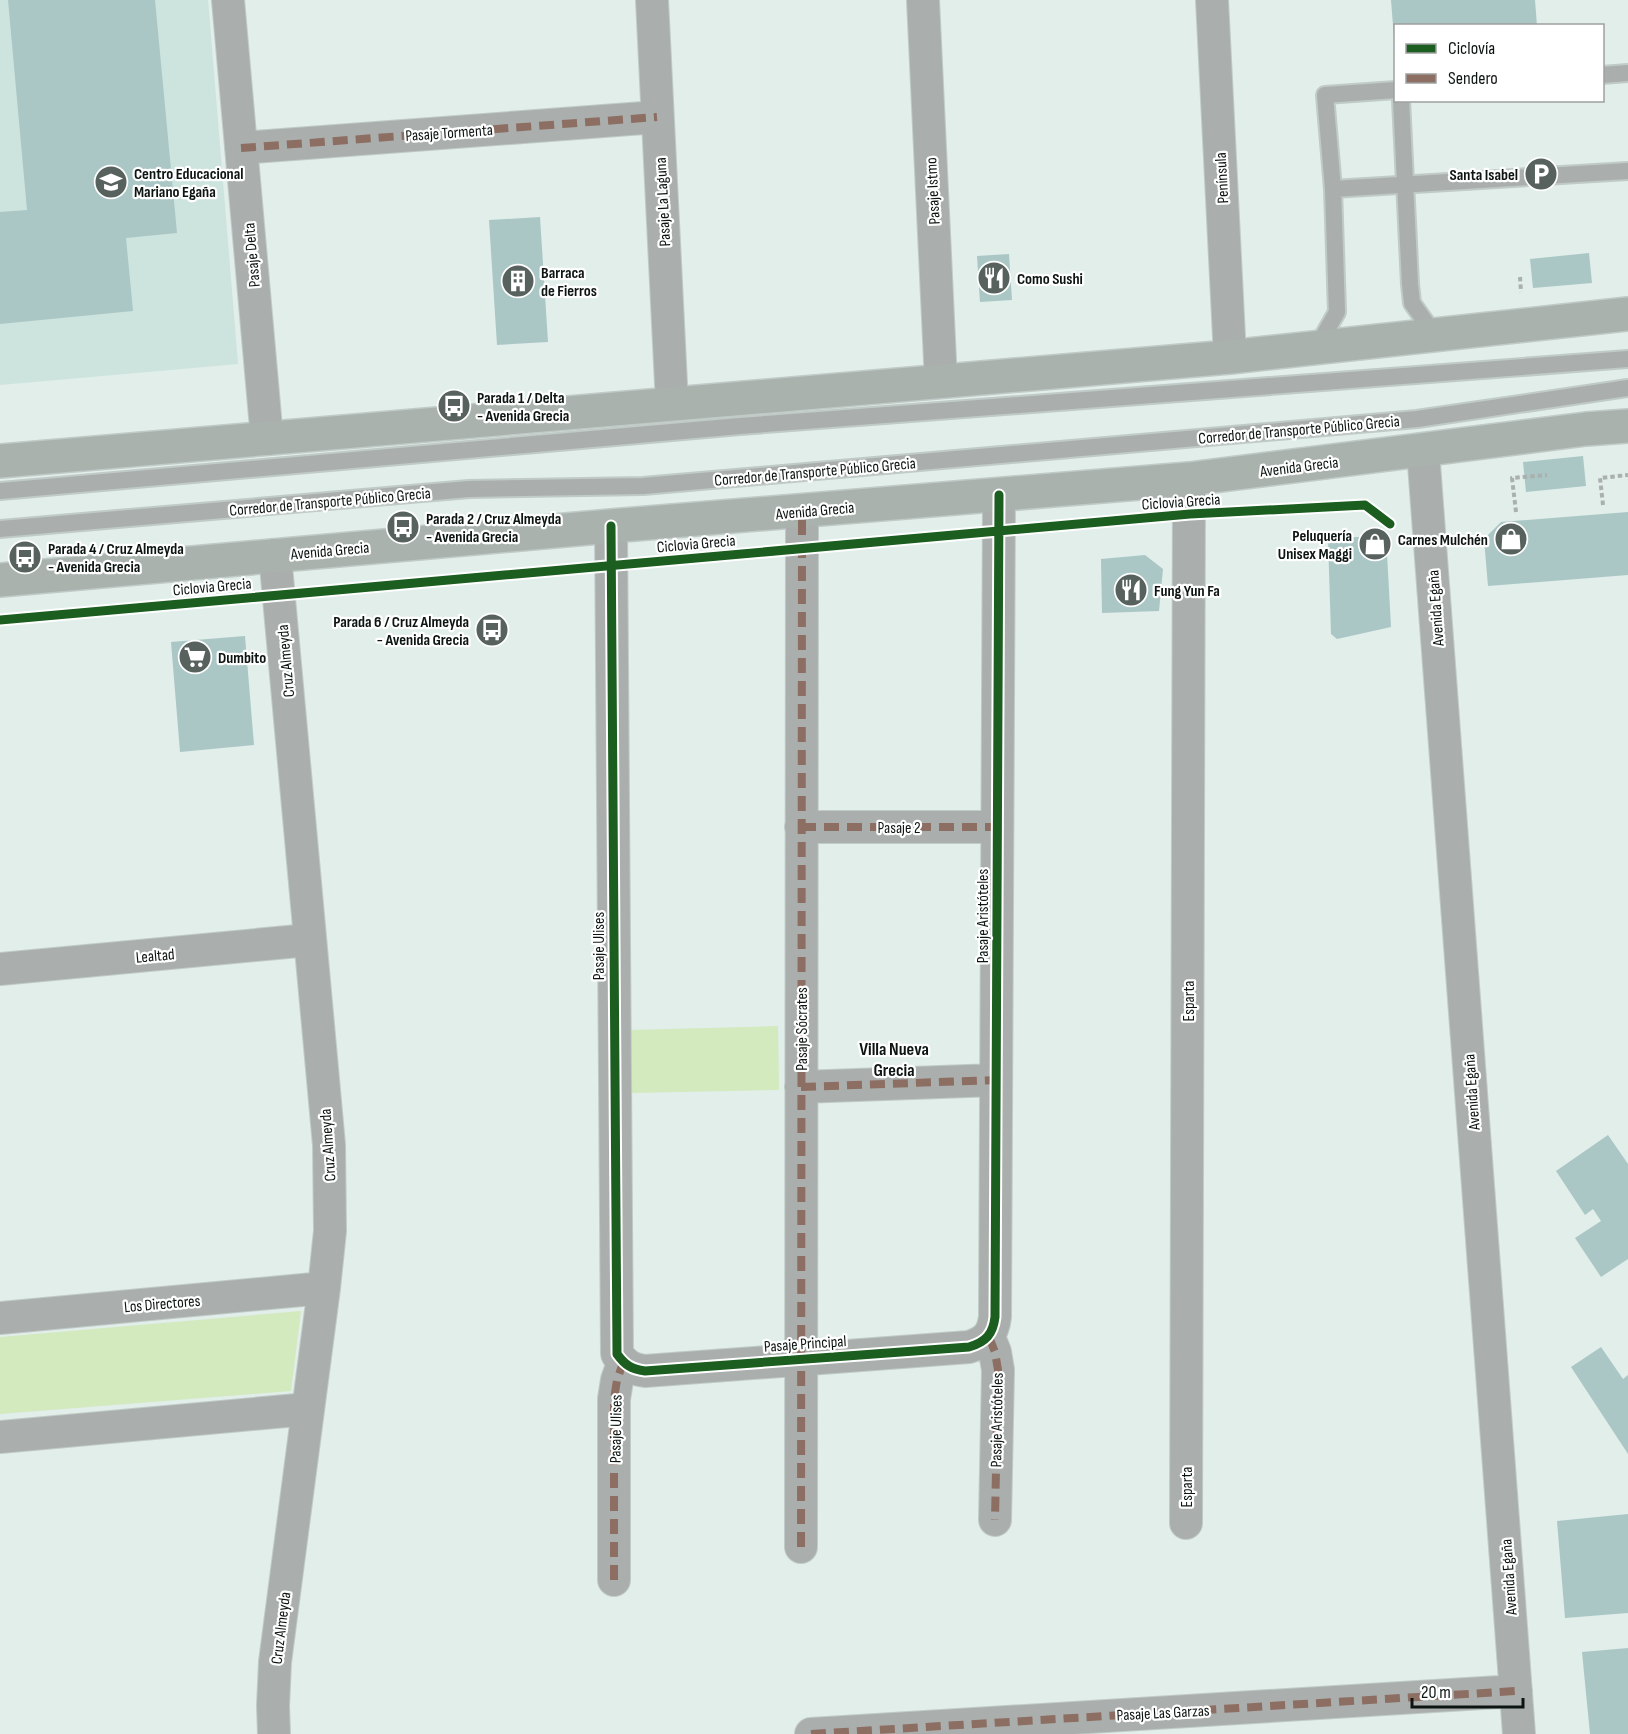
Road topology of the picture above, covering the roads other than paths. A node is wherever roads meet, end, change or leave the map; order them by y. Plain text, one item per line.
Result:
1 (228, 0) edge
2 (652, 0) edge
3 (923, 0) edge
4 (1212, 0) edge
5 (1628, 73) edge
6 (1604, 75) edge
7 (1394, 90) edge
8 (1401, 102) edge
9 (657, 117) junction
10 (242, 148) junction
11 (1628, 171) edge
12 (1406, 184) junction
13 (1333, 189) junction
14 (1628, 314) edge
15 (1434, 334) junction
16 (1317, 347) junction
17 (1230, 357) junction
18 (1628, 359) edge
19 (941, 382) junction
20 (1628, 388) edge
21 (672, 404) junction
22 (1628, 426) edge
23 (267, 439) junction
24 (1423, 451) junction
25 (0, 461) edge
26 (1189, 479) junction
27 (0, 491) edge
28 (999, 495) junction
29 (802, 511) junction
30 (611, 526) junction
31 (0, 529) edge
32 (275, 555) junction
33 (0, 580) edge
34 (801, 827) junction
35 (997, 827) junction
36 (309, 940) junction
37 (0, 969) edge
38 (996, 1080) junction
39 (801, 1087) junction
40 (324, 1288) junction
41 (0, 1318) edge
42 (989, 1337) junction
43 (801, 1359) junction
44 (623, 1363) junction
45 (309, 1409) junction
46 (0, 1437) edge
47 (995, 1520) dead end
48 (1186, 1523) dead end
49 (801, 1548) dead end
50 (614, 1580) dead end
51 (1516, 1690) junction
52 (274, 1734) edge
53 (811, 1734) edge
54 (1519, 1734) edge

1 - 10 street, Pasaje Delta
2 - 9 street, Pasaje La Laguna
3 - 19 street, Pasaje Istmo
4 - 17 street, Península
5 - 6 lane
7 - 13 lane
8 - 12 lane
9 - 10 street, Pasaje Tormenta
9 - 21 street, Pasaje La Laguna
10 - 23 street, Pasaje Delta
11 - 12 lane
12 - 13 lane
12 - 15 lane
13 - 16 lane
14 - 15 main road
15 - 16 main road
16 - 17 main road
17 - 19 main road
18 - 27 lane
19 - 21 main road
20 - 31 lane, Corredor de Transporte Público Grecia
21 - 23 main road
22 - 24 main road, Avenida Grecia
23 - 25 main road
24 - 26 main road, Avenida Grecia
24 - 51 street, Avenida Egaña
26 - 28 main road, Avenida Grecia
26 - 48 street, Esparta
28 - 29 main road, Avenida Grecia
28 - 35 street, Pasaje Aristóteles
29 - 30 main road, Avenida Grecia
29 - 34 street, Pasaje Sócrates
30 - 32 main road, Avenida Grecia
30 - 44 street, Pasaje Ulises
32 - 33 main road, Avenida Grecia
32 - 36 street, Cruz Almeyda
34 - 35 street, Pasaje 2
34 - 39 street, Pasaje Sócrates
35 - 38 street, Pasaje Aristóteles
36 - 37 street, Lealtad
36 - 40 street, Cruz Almeyda
38 - 39 street
38 - 42 street, Pasaje Aristóteles
39 - 43 street, Pasaje Sócrates
40 - 41 street, Los Directores
40 - 45 street, Cruz Almeyda
42 - 43 street, Pasaje Principal
42 - 47 street, Pasaje Aristóteles
43 - 44 street, Pasaje Principal
43 - 49 street, Pasaje Sócrates
44 - 50 street, Pasaje Ulises
45 - 46 street
45 - 52 street, Cruz Almeyda
51 - 53 street, Pasaje Las Garzas
51 - 54 street, Avenida Egaña

